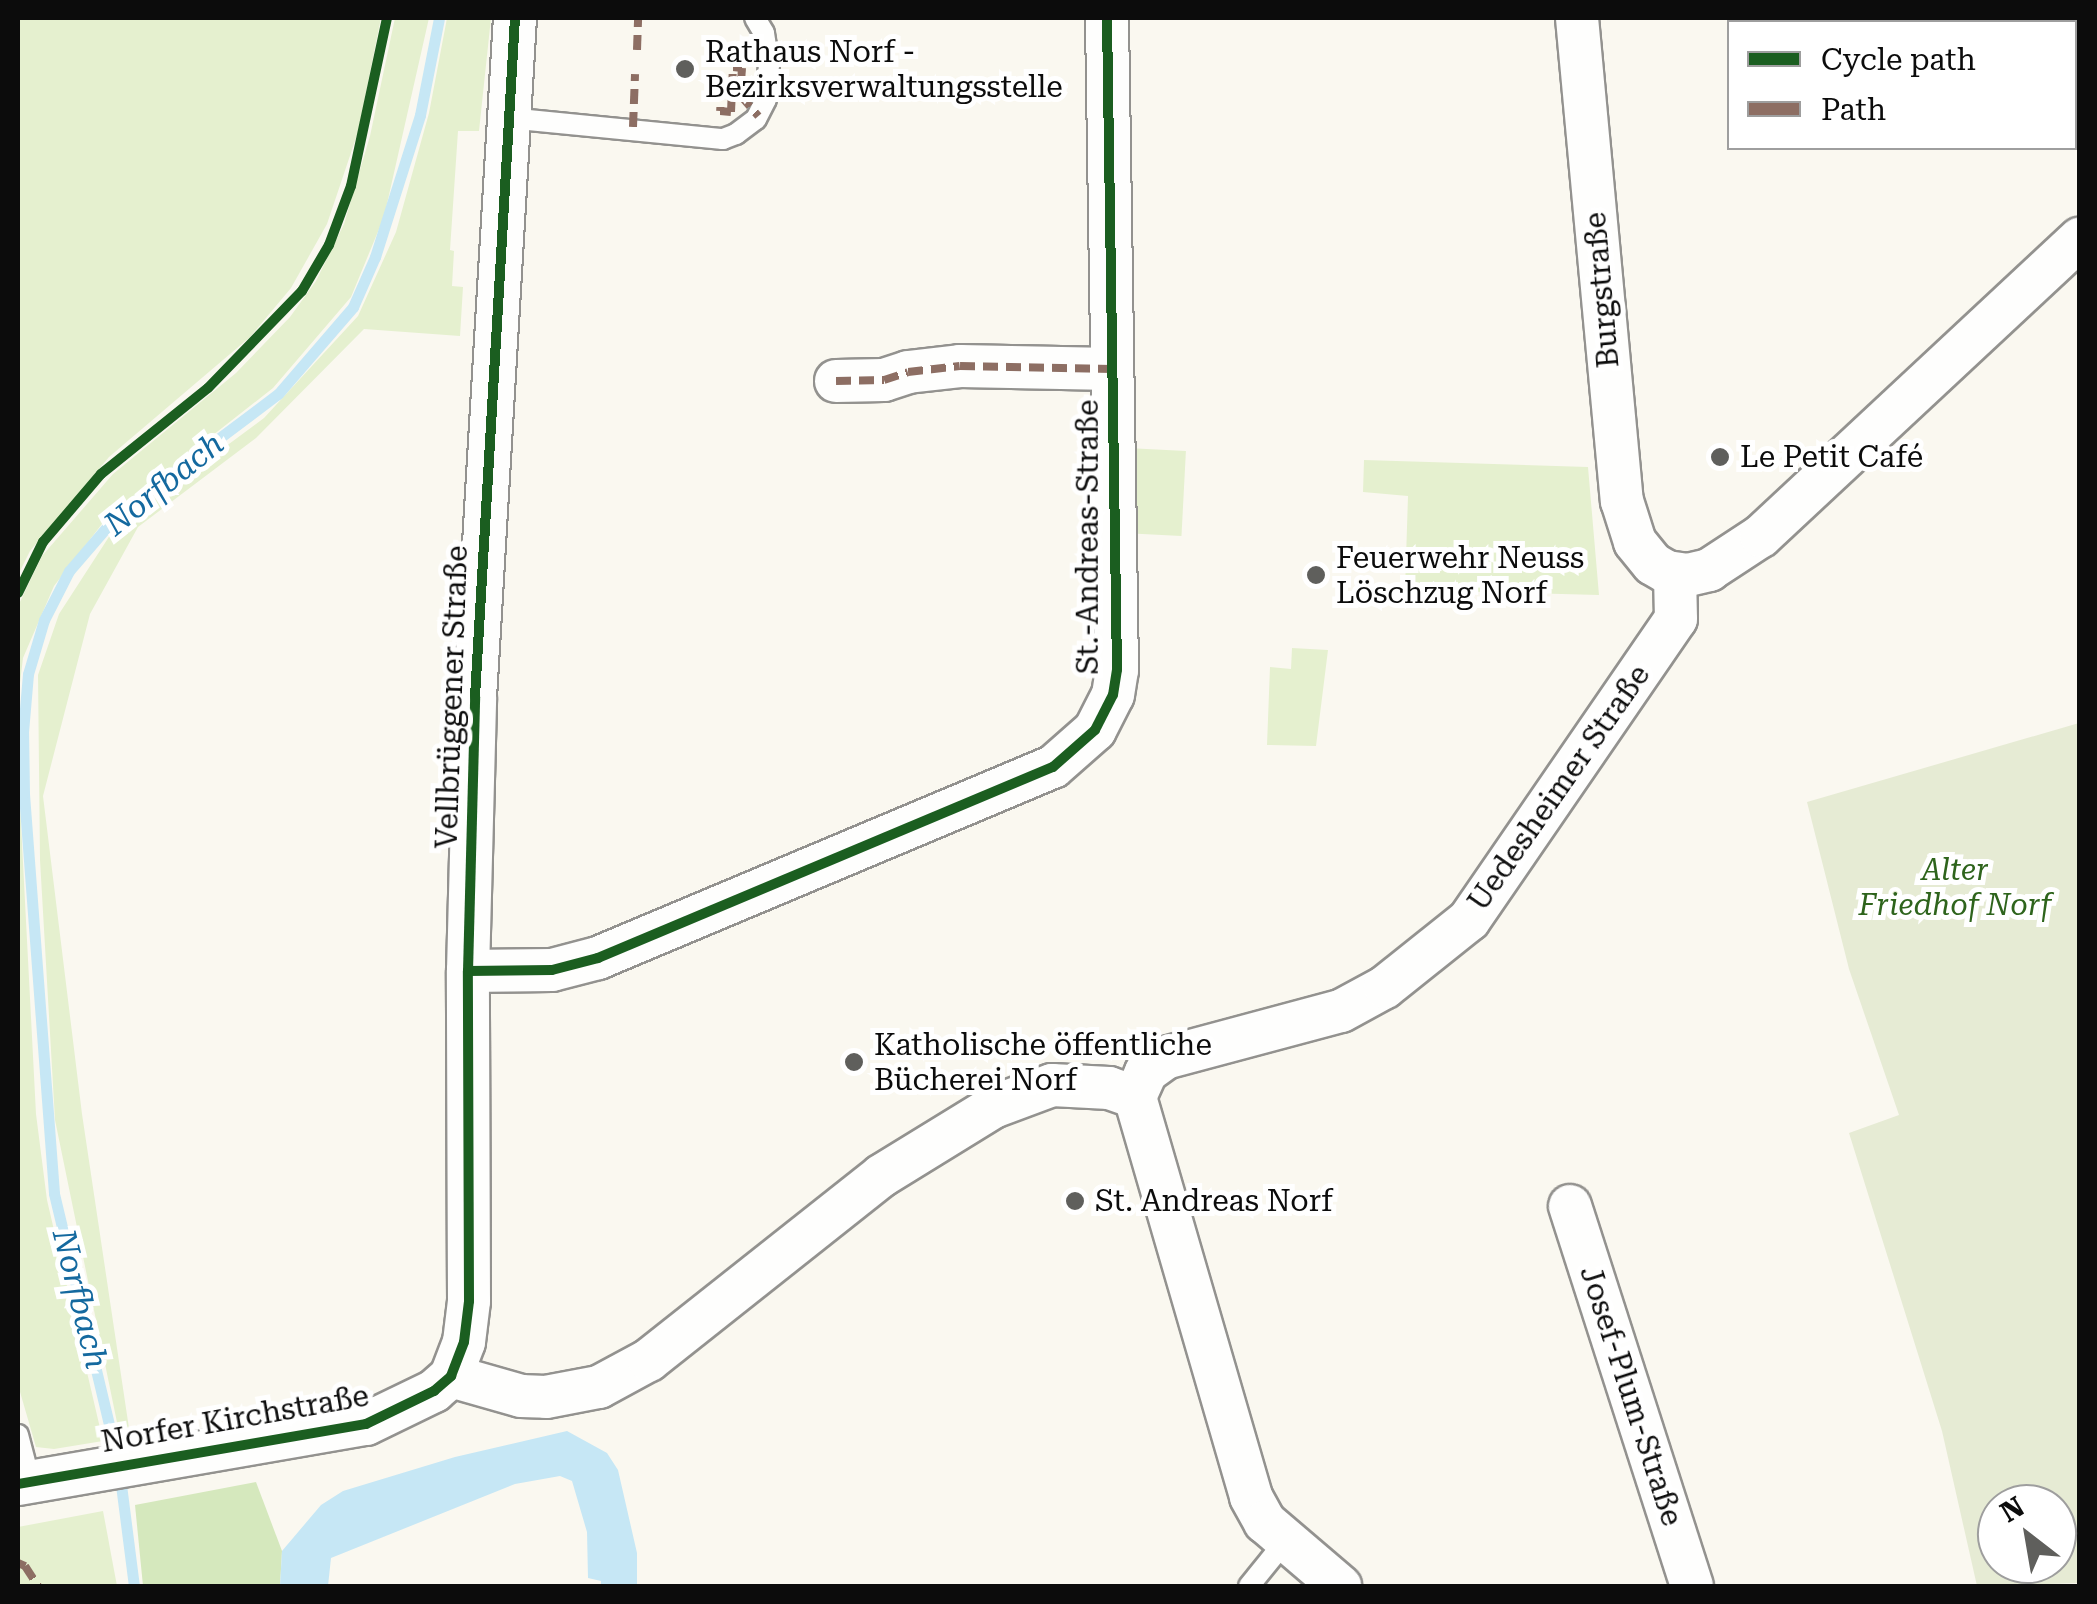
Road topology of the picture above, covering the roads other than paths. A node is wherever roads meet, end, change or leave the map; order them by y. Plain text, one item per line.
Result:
1 (516, 18) edge
2 (755, 18) edge
3 (1107, 18) edge
4 (1577, 18) edge
5 (508, 118) junction
6 (2080, 239) edge
7 (1112, 368) junction
8 (836, 381) dead end
9 (1661, 566) junction
10 (468, 971) junction
11 (1134, 1097) junction
12 (1570, 1206) dead end
13 (450, 1376) junction
14 (18, 1434) edge
15 (24, 1483) edge
16 (1287, 1539) junction
17 (1249, 1586) edge
18 (1340, 1586) edge
19 (1692, 1586) edge

1 - 5 street, Vellbrüggener Straße
2 - 5 lane
3 - 7 street, St.-Andreas-Straße
4 - 9 street, Burgstraße
5 - 10 street, Vellbrüggener Straße
6 - 9 street
7 - 8 street
7 - 10 street, St.-Andreas-Straße
9 - 11 street, Uedesheimer Straße
10 - 13 street, Vellbrüggener Straße
11 - 13 street
11 - 16 street
12 - 19 street, Josef-Plum-Straße
13 - 15 street, Norfer Kirchstraße
14 - 15 lane
16 - 17 lane
16 - 18 street

